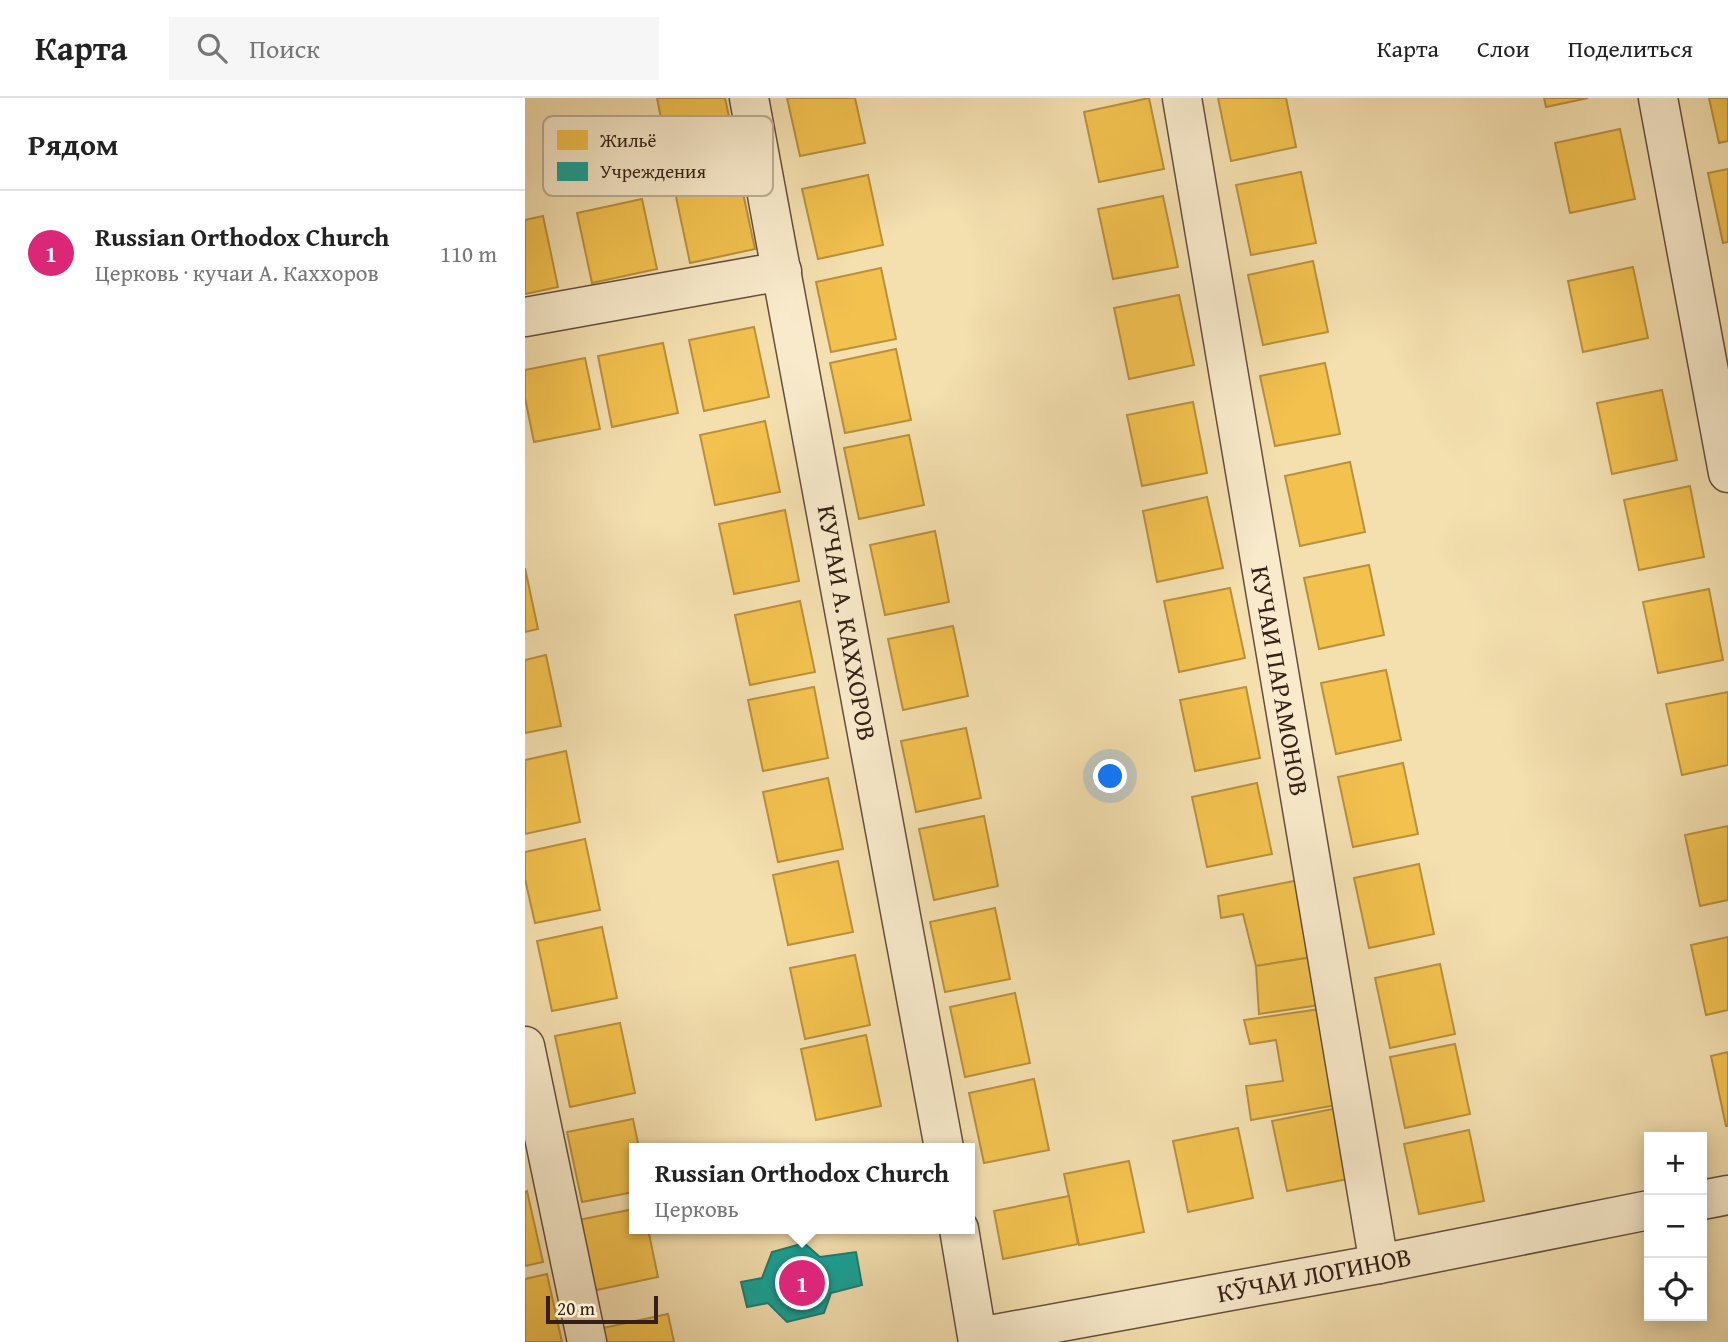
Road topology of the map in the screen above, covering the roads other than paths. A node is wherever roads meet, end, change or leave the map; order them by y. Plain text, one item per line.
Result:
1 (749, 98) edge
2 (1182, 98) edge
3 (1658, 98) edge
4 (752, 116) edge
5 (768, 196) edge
6 (782, 271) junction
7 (525, 317) edge
8 (1728, 473) edge
9 (525, 1046) edge
10 (943, 1143) edge
11 (1728, 1195) edge
12 (1707, 1199) edge
13 (1644, 1211) edge
14 (960, 1234) edge
15 (1379, 1264) junction
16 (979, 1339) edge
17 (587, 1342) edge

1 - 4 street, КУЧАИ А. КАХХОРОВ
2 - 15 street, КУЧАИ ПАРАМОНОВ
3 - 8 street
5 - 6 street, КУЧАИ А. КАХХОРОВ
6 - 7 street
6 - 10 street, КУЧАИ А. КАХХОРОВ
9 - 17 street
11 - 12 street
13 - 15 street, КӮЧАИ ЛОГИНОВ
14 - 16 street
15 - 16 street, КӮЧАИ ЛОГИНОВ

